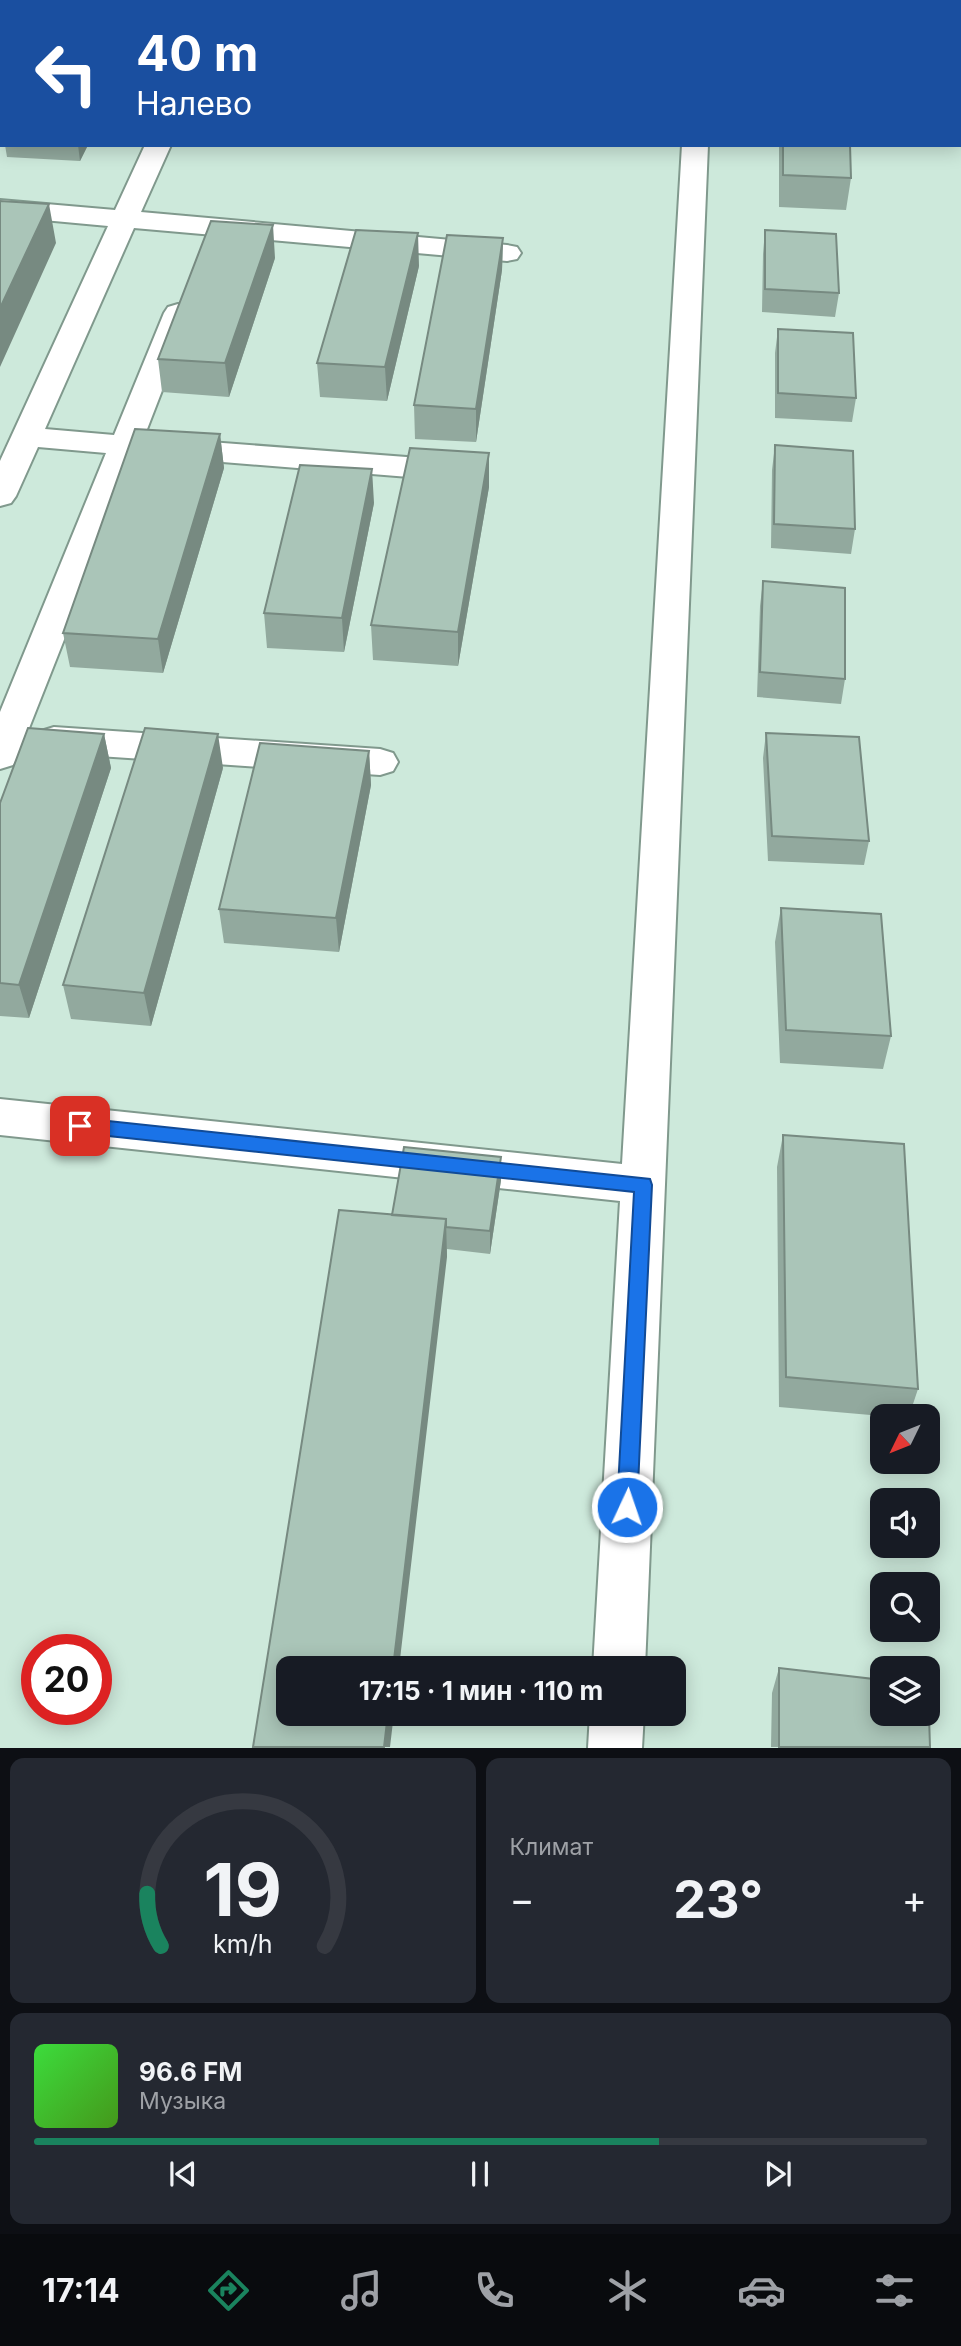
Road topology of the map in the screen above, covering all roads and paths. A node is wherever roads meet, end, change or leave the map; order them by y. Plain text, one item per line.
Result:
1 (158, 147) edge
2 (695, 147) edge
3 (0, 208) edge
4 (125, 219) junction
5 (507, 253) dead end
6 (187, 291) edge
7 (27, 437) junction
8 (126, 443) junction
9 (446, 470) edge
10 (0, 496) edge
11 (3, 743) edge
12 (380, 762) dead end
13 (0, 1117) edge
14 (643, 1185) junction
15 (620, 1656) edge
16 (616, 1726) edge
17 (615, 1748) edge

1 - 4 lane
2 - 14 lane
3 - 4 lane
4 - 5 lane
4 - 7 lane
6 - 8 lane
7 - 8 lane
7 - 10 lane
8 - 9 lane
8 - 11 lane
11 - 12 lane
13 - 14 lane
14 - 15 lane
16 - 17 lane

